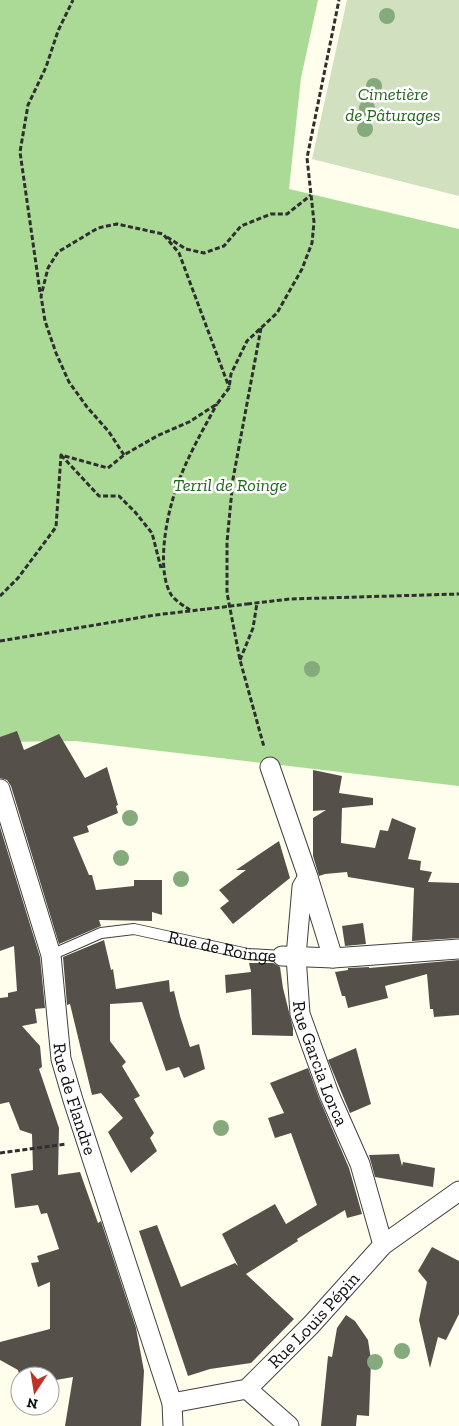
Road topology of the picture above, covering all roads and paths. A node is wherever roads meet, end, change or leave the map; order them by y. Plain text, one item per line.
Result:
1 (73, 0) edge
2 (339, 0) edge
3 (311, 195) junction
4 (162, 234) junction
5 (41, 296) junction
6 (261, 328) junction
7 (229, 388) junction
8 (217, 404) junction
9 (61, 455) junction
10 (124, 455) junction
11 (163, 573) junction
12 (459, 594) edge
13 (0, 596) edge
14 (257, 603) junction
15 (190, 610) junction
16 (0, 641) edge
17 (240, 660) junction
18 (270, 767) joint
19 (0, 790) edge
20 (308, 877) junction
21 (459, 949) edge
22 (51, 955) junction
23 (289, 956) junction
24 (333, 958) junction
25 (88, 1141) junction
26 (0, 1153) edge
27 (459, 1191) edge
28 (383, 1245) junction
29 (247, 1389) junction
30 (172, 1403) junction
31 (174, 1426) edge
32 (289, 1426) edge

1 - 5 path
2 - 3 path
3 - 4 path
3 - 6 path
4 - 5 path
4 - 7 path
5 - 10 path
6 - 7 path
6 - 17 path
7 - 8 path
8 - 10 path
8 - 11 path
9 - 10 path
9 - 11 path
9 - 13 path
11 - 15 path
12 - 14 path
14 - 15 path, bridge
14 - 17 path
15 - 16 path
17 - 18 path
18 - 20 street
19 - 22 street, Rue de Flandre
20 - 23 street, Rue Garcia Lorca
20 - 24 street
21 - 24 street, Rue de Roinge
22 - 23 lane, Rue de Roinge
22 - 25 street, Rue de Flandre
23 - 24 street, Rue de Roinge
23 - 28 street, Rue Garcia Lorca
25 - 26 path
25 - 30 street, Rue de Flandre
27 - 28 street, Rue Louis Pépin
28 - 29 street, Rue Louis Pépin
29 - 30 street
29 - 32 street
30 - 31 street

